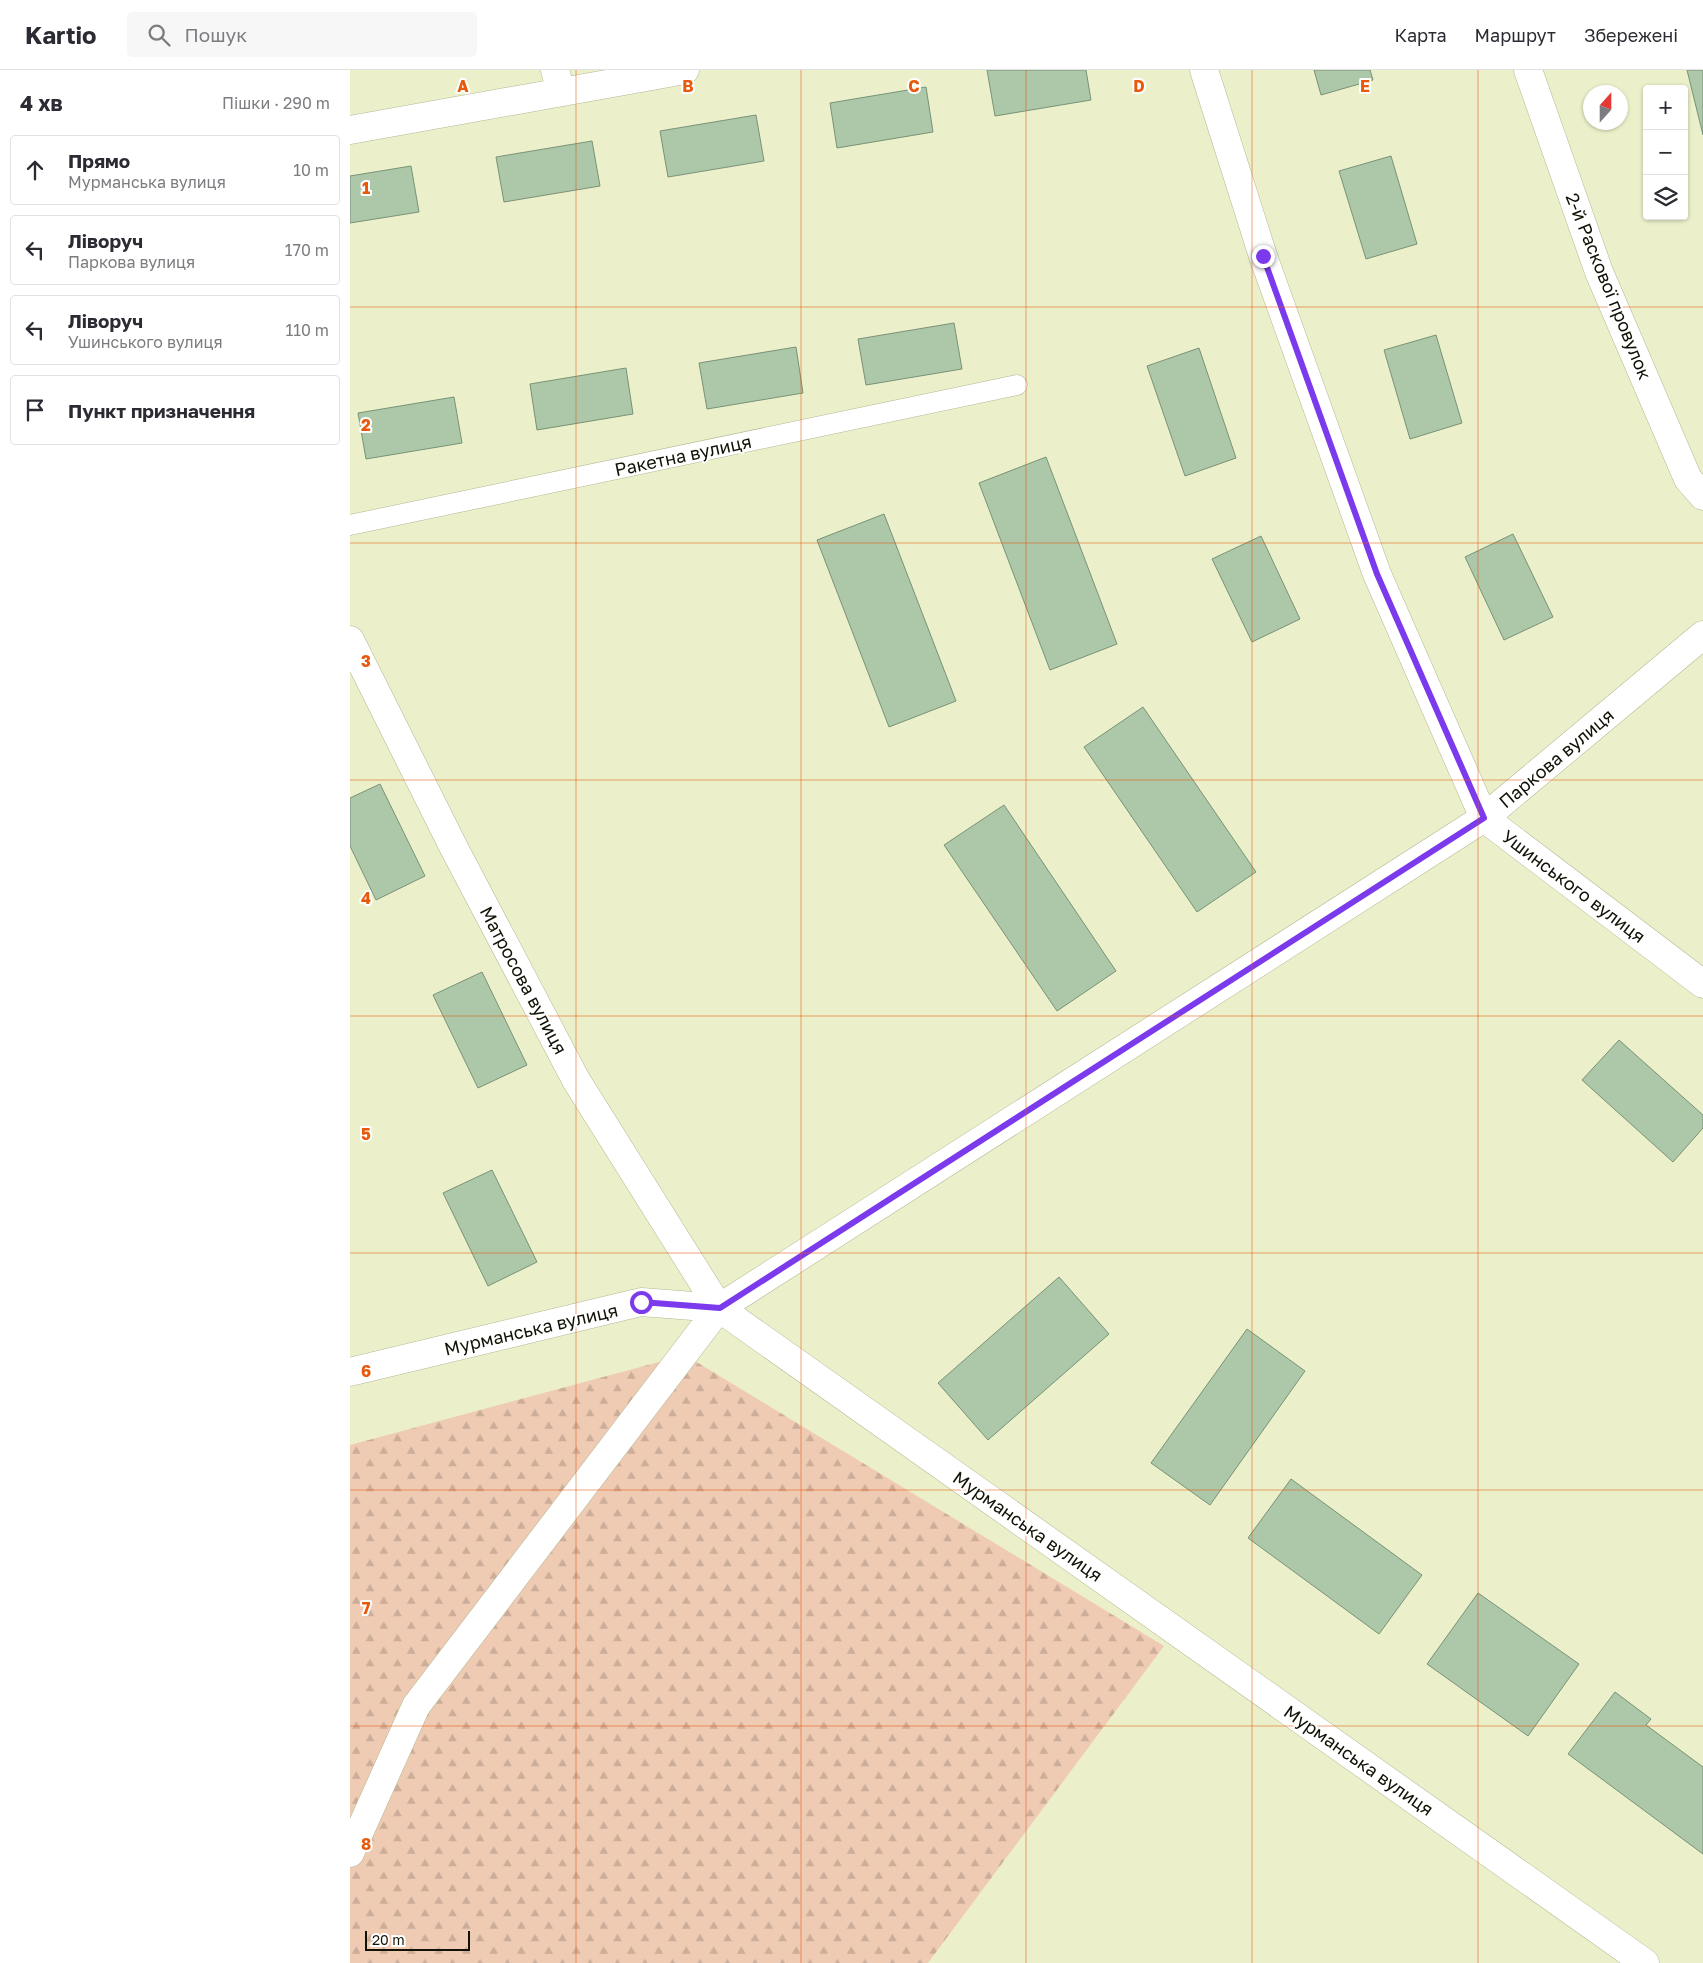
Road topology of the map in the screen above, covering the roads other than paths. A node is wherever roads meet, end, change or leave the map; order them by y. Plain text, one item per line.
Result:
1 (685, 70) edge
2 (1204, 70) edge
3 (1528, 70) edge
4 (558, 81) edge
5 (350, 130) edge
6 (1017, 385) dead end
7 (1703, 496) edge
8 (350, 525) edge
9 (1703, 635) edge
10 (350, 640) edge
11 (1484, 818) junction
12 (1703, 984) edge
13 (720, 1308) junction
14 (350, 1372) edge
15 (350, 1853) edge
16 (1645, 1963) edge

1 - 4 street
2 - 11 street, Ушинського вулиця
3 - 7 street, 2-й Раскової провулок
4 - 5 street
6 - 8 lane, Ракетна вулиця
9 - 11 street, Паркова вулиця
10 - 13 street, Матросова вулиця
11 - 12 street, Ушинського вулиця
11 - 13 street, Паркова вулиця
13 - 14 street, Мурманська вулиця
13 - 15 street, Паркова вулиця
13 - 16 street, Мурманська вулиця

